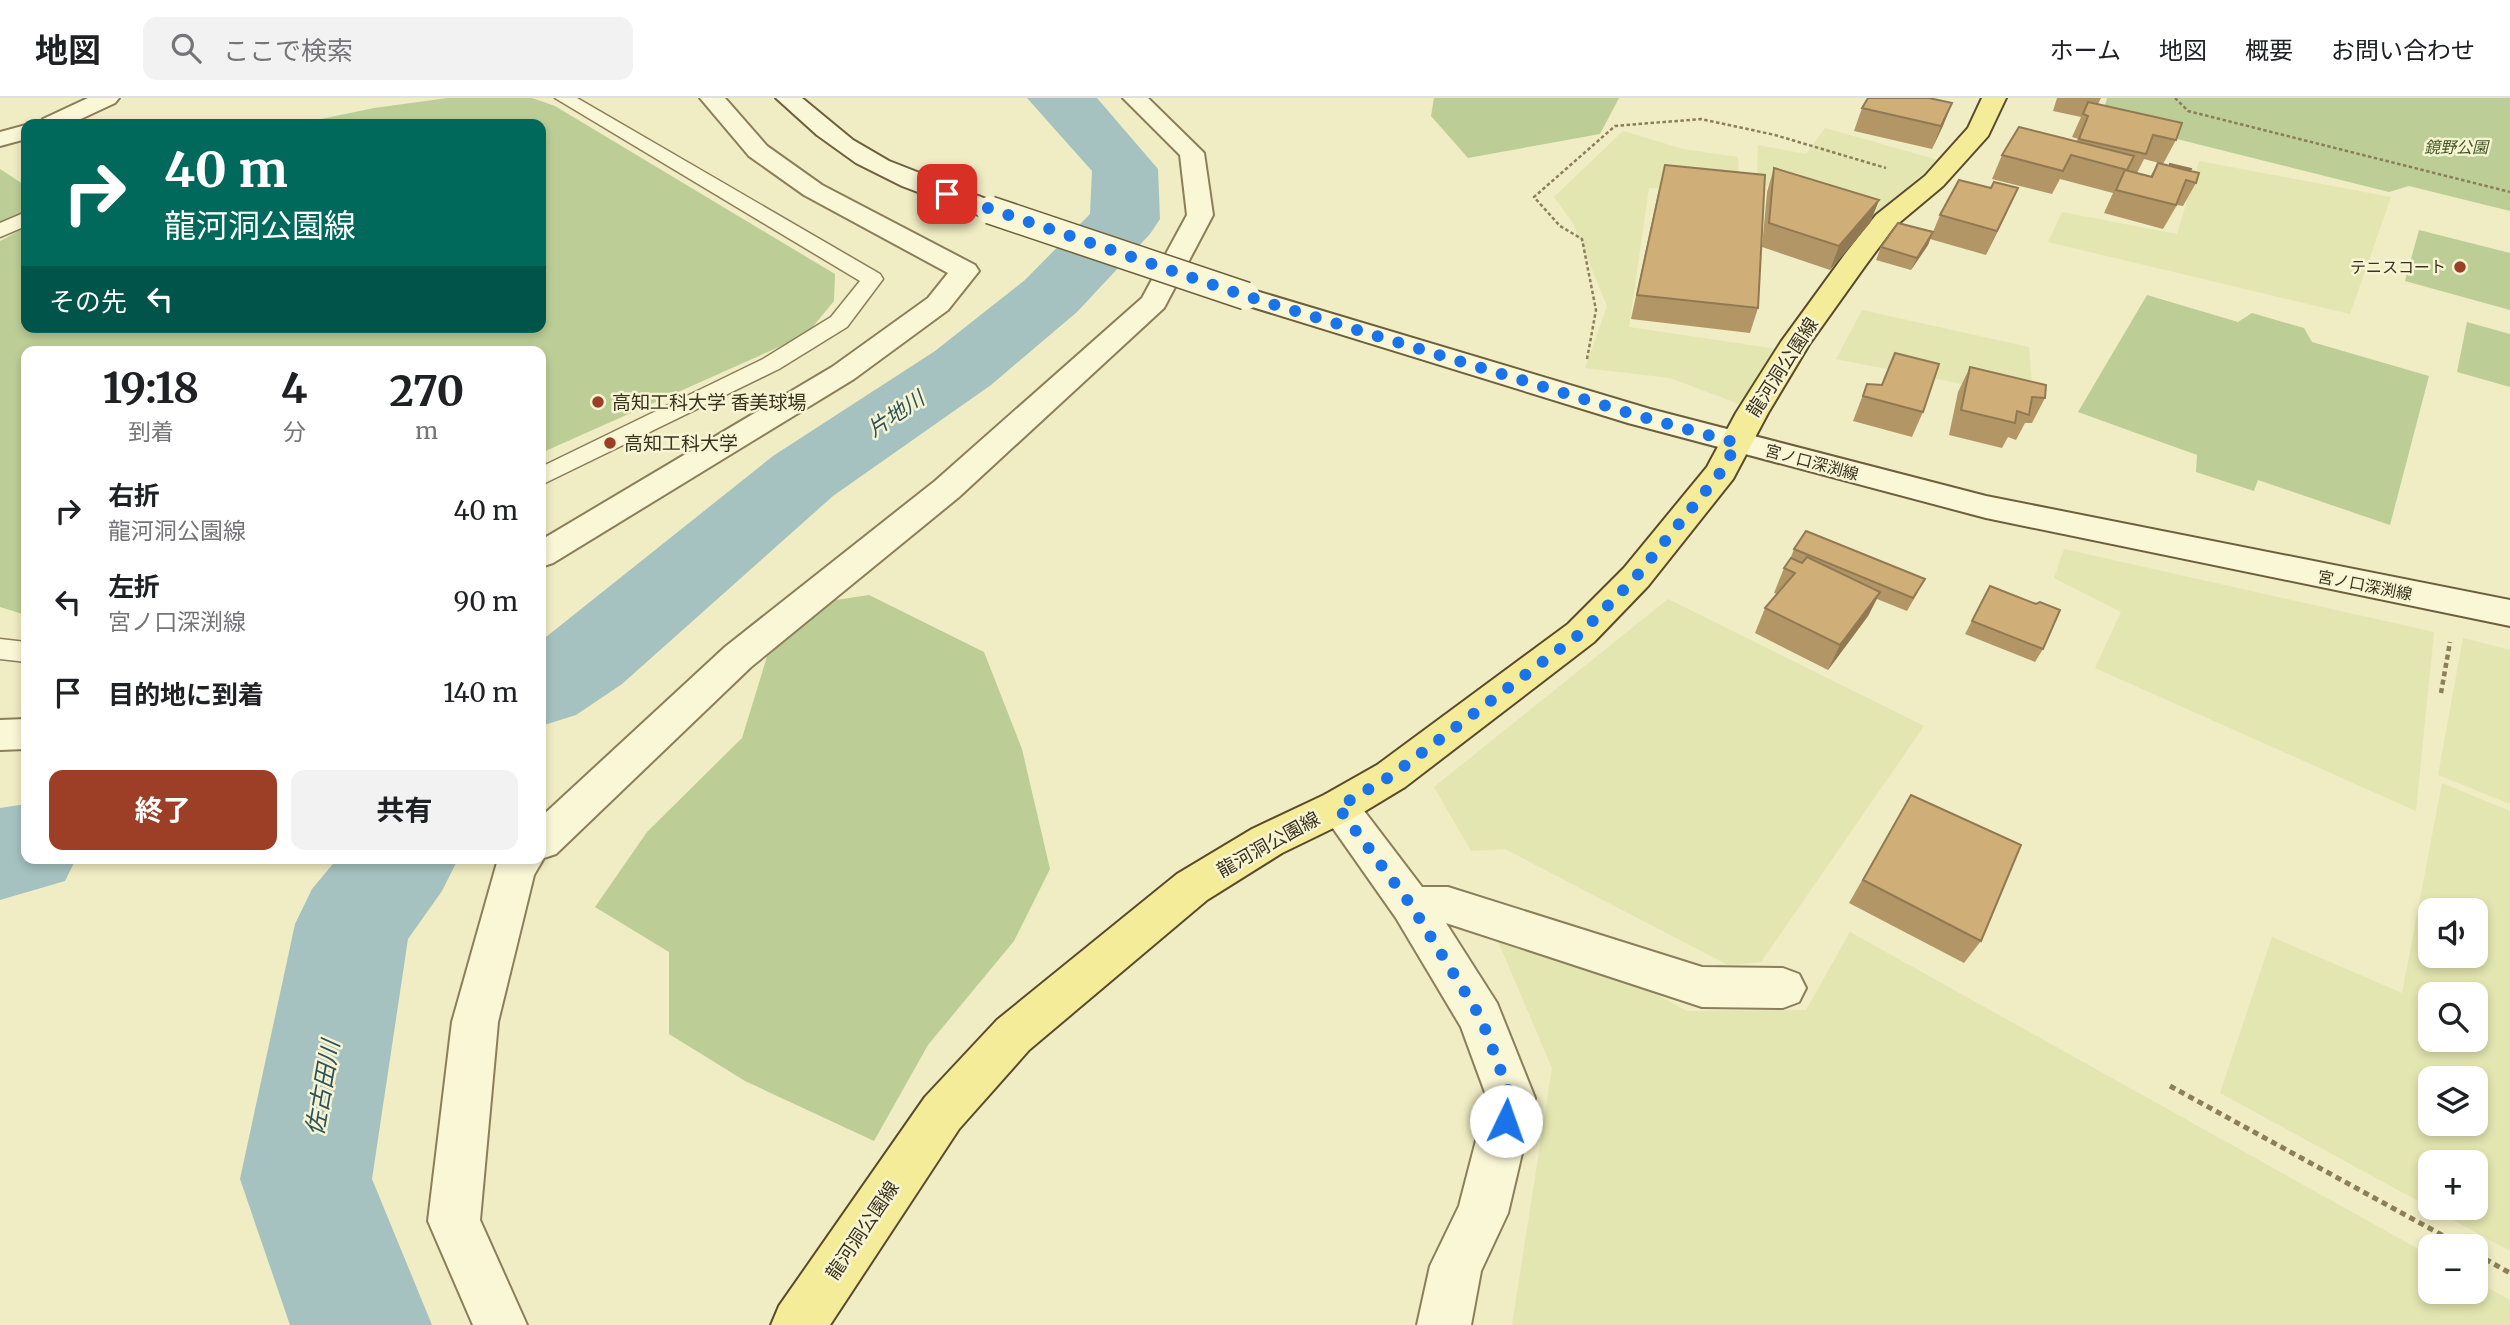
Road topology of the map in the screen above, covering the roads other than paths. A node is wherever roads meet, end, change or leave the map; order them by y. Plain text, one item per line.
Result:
1 (107, 98) edge
2 (564, 98) edge
3 (712, 98) edge
4 (788, 98) edge
5 (1135, 98) edge
6 (1994, 98) edge
7 (62, 119) edge
8 (21, 133) edge
9 (0, 139) edge
10 (21, 220) edge
11 (0, 231) edge
12 (1737, 443) junction
13 (546, 475) edge
14 (546, 552) edge
15 (2510, 614) edge
16 (0, 649) edge
17 (21, 651) edge
18 (21, 734) edge
19 (0, 735) edge
20 (1338, 807) junction
21 (546, 837) edge
22 (518, 864) edge
23 (1411, 905) junction
24 (1783, 988) dead end
25 (500, 1325) edge
26 (798, 1325) edge
27 (1444, 1325) edge

1 - 7 street
2 - 13 lane
3 - 14 street
4 - 12 street, 宮ノ口深渕線, bridge
5 - 21 street
6 - 12 main road, 龍河洞公園線
8 - 9 street
10 - 11 lane
12 - 15 street, 宮ノ口深渕線
12 - 20 main road, 龍河洞公園線
16 - 17 lane
18 - 19 street
20 - 23 street
20 - 26 main road, 龍河洞公園線
22 - 25 street
23 - 24 street
23 - 27 street

